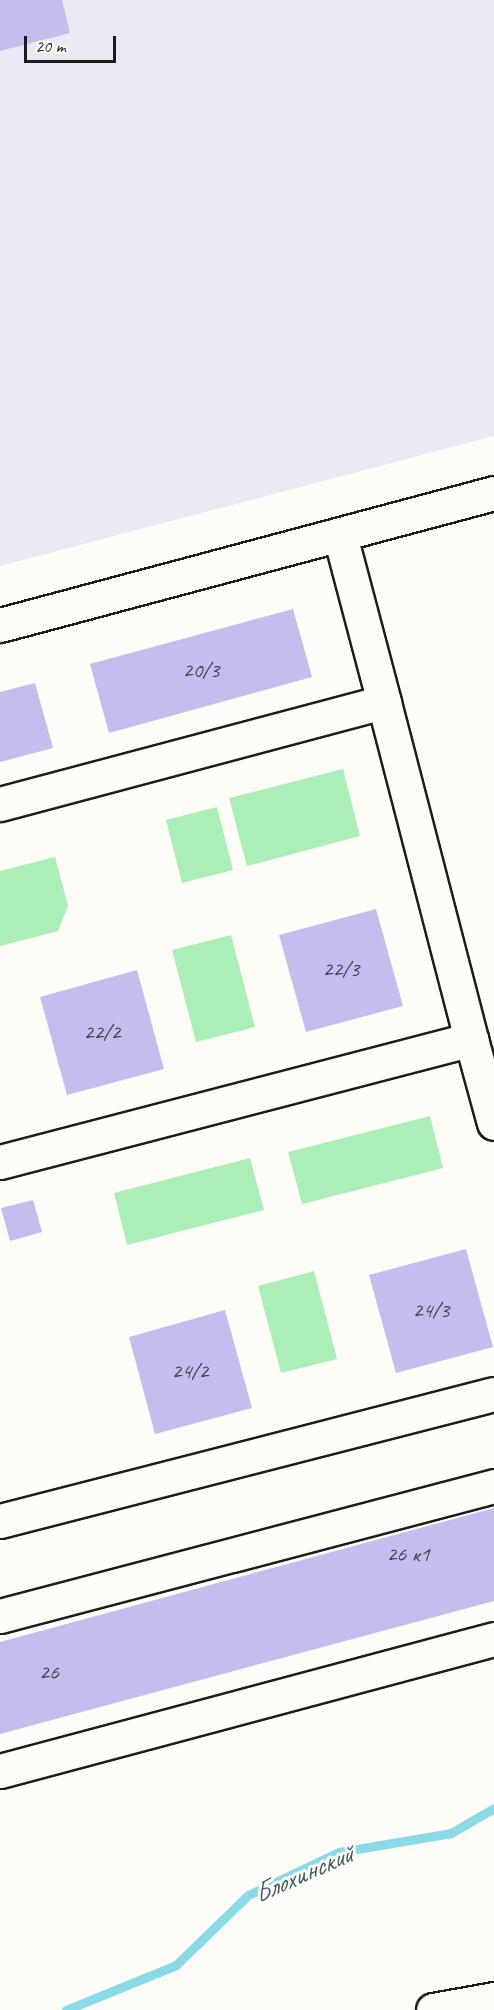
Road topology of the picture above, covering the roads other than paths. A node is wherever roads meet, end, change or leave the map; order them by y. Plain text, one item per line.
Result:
1 (494, 493) edge
2 (340, 536) junction
3 (0, 625) edge
4 (384, 702) junction
5 (0, 804) edge
6 (471, 1039) junction
7 (494, 1123) edge
8 (0, 1162) edge
9 (494, 1394) edge
10 (494, 1486) edge
11 (0, 1521) edge
12 (0, 1616) edge
13 (494, 1640) edge
14 (0, 1771) edge
15 (494, 1999) edge
16 (433, 2010) edge

1 - 2 street
2 - 3 street
2 - 4 street
4 - 5 street
4 - 6 street
6 - 7 street
6 - 8 street
9 - 11 street
10 - 12 street
13 - 14 street
15 - 16 street

